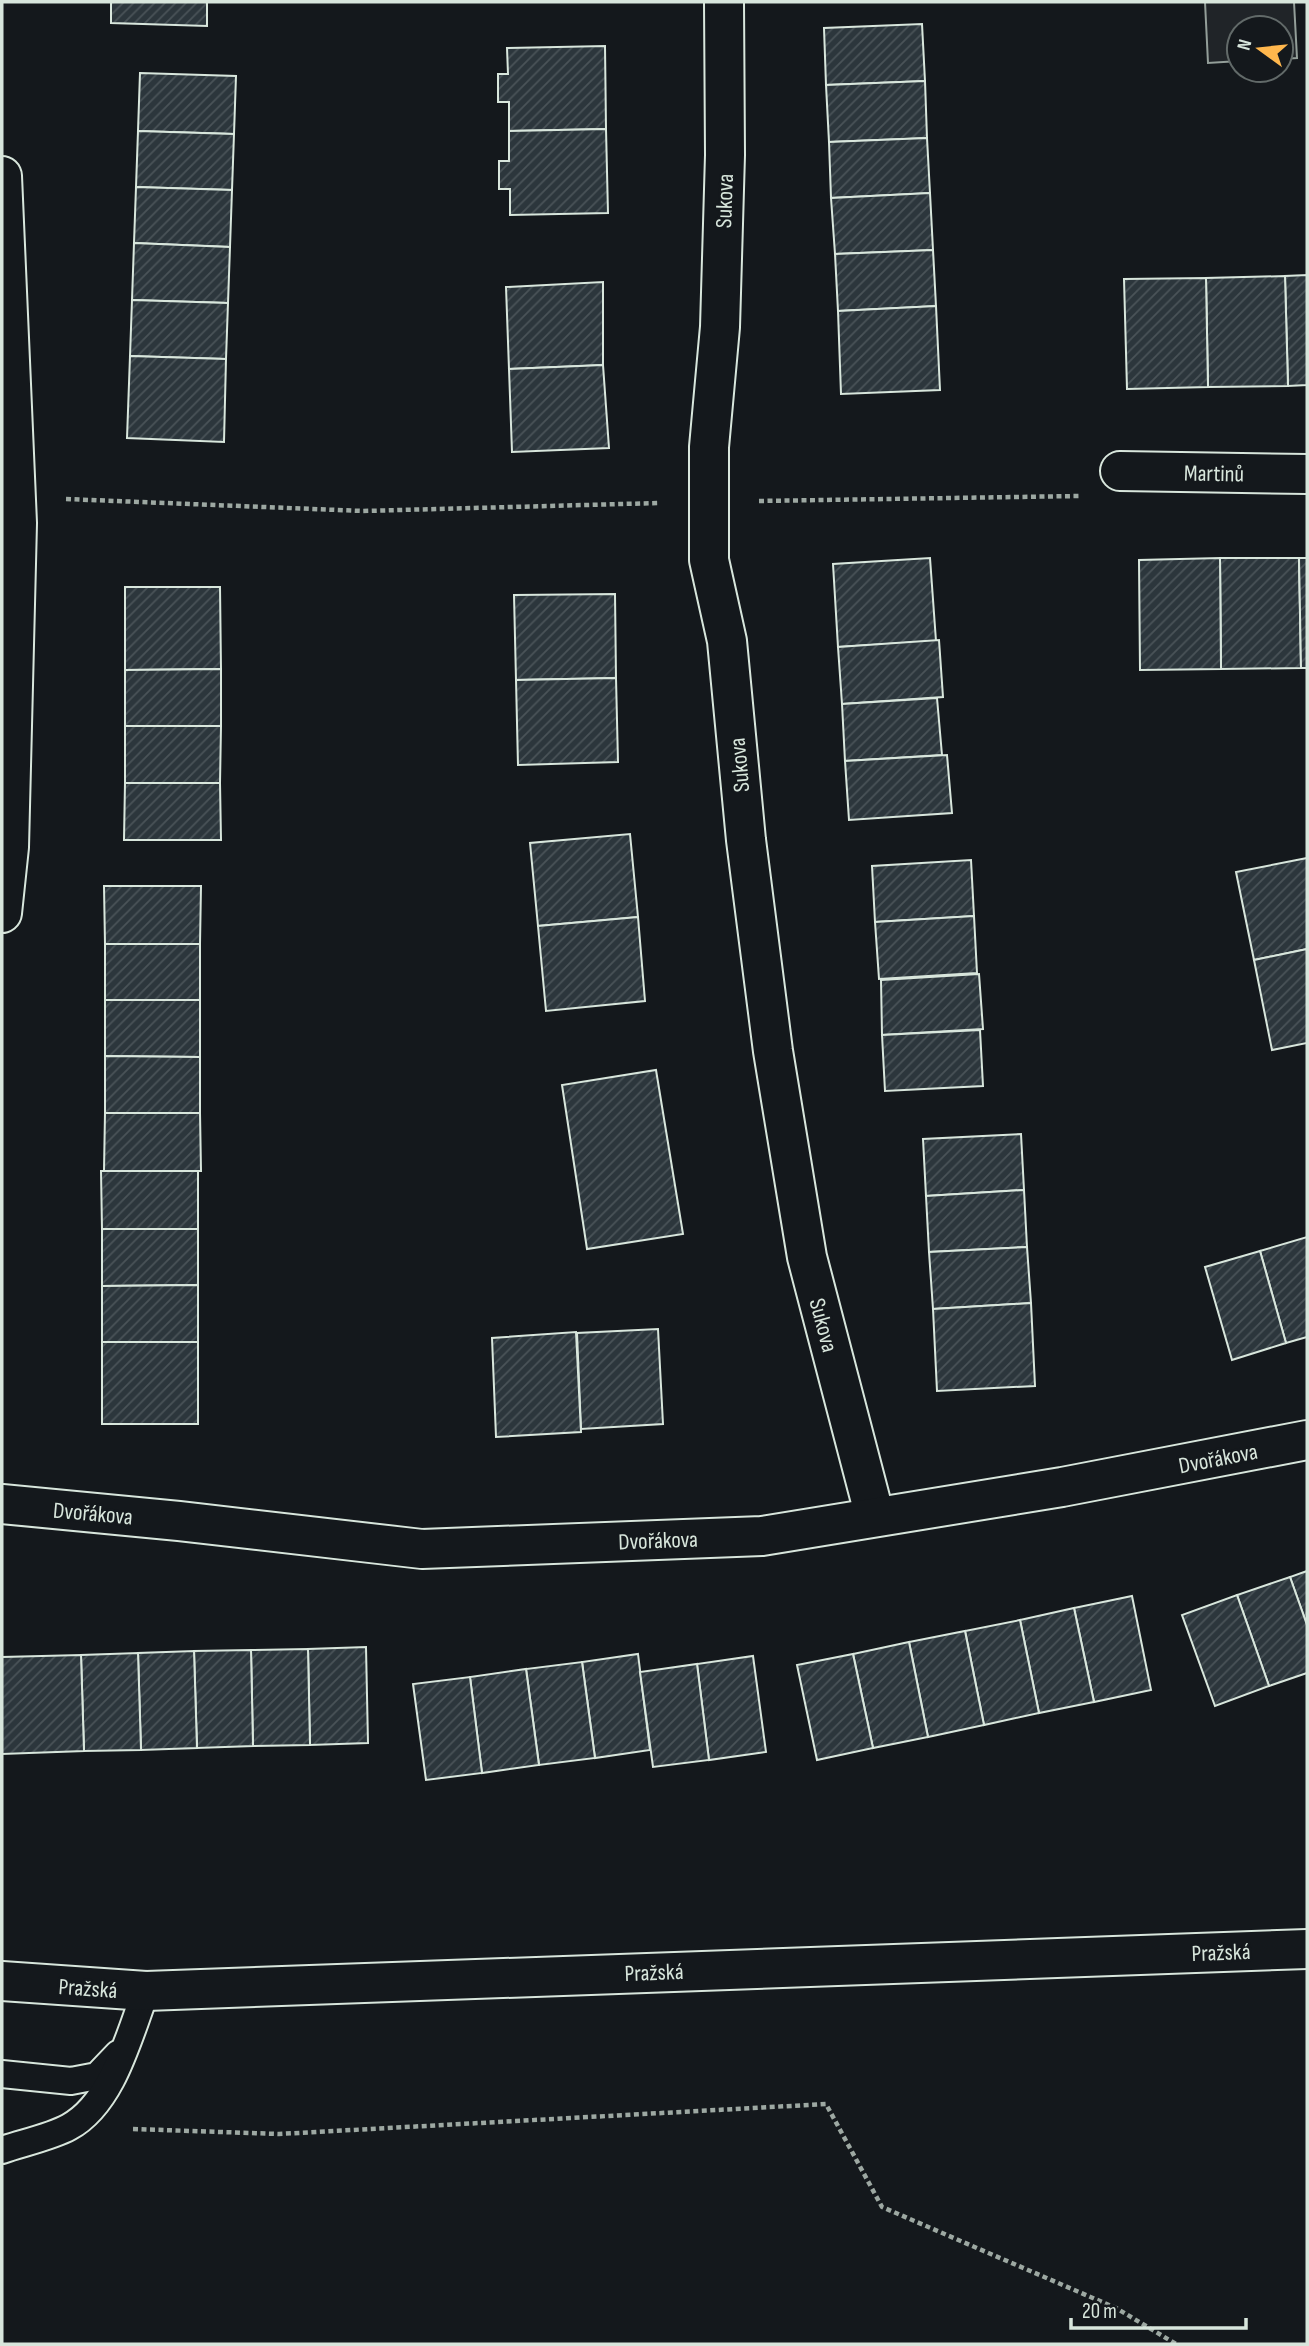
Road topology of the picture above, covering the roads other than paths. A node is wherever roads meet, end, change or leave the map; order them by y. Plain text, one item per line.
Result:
1 (724, 2) edge
2 (2, 176) edge
3 (1120, 471) road end
4 (1307, 474) edge
5 (2, 913) edge
6 (1307, 1440) edge
7 (2, 1504) edge
8 (875, 1517) junction
9 (1307, 1949) edge
10 (2, 1981) edge
11 (146, 1992) junction
12 (124, 2048) junction
13 (2, 2074) edge
14 (2, 2150) edge

1 - 8 street, Sukova
2 - 5 street
3 - 4 street, Martinů
6 - 8 street, Dvořákova
7 - 8 street, Dvořákova
9 - 11 street, Pražská
10 - 11 street, Pražská
11 - 12 lane
12 - 13 lane
12 - 14 lane

